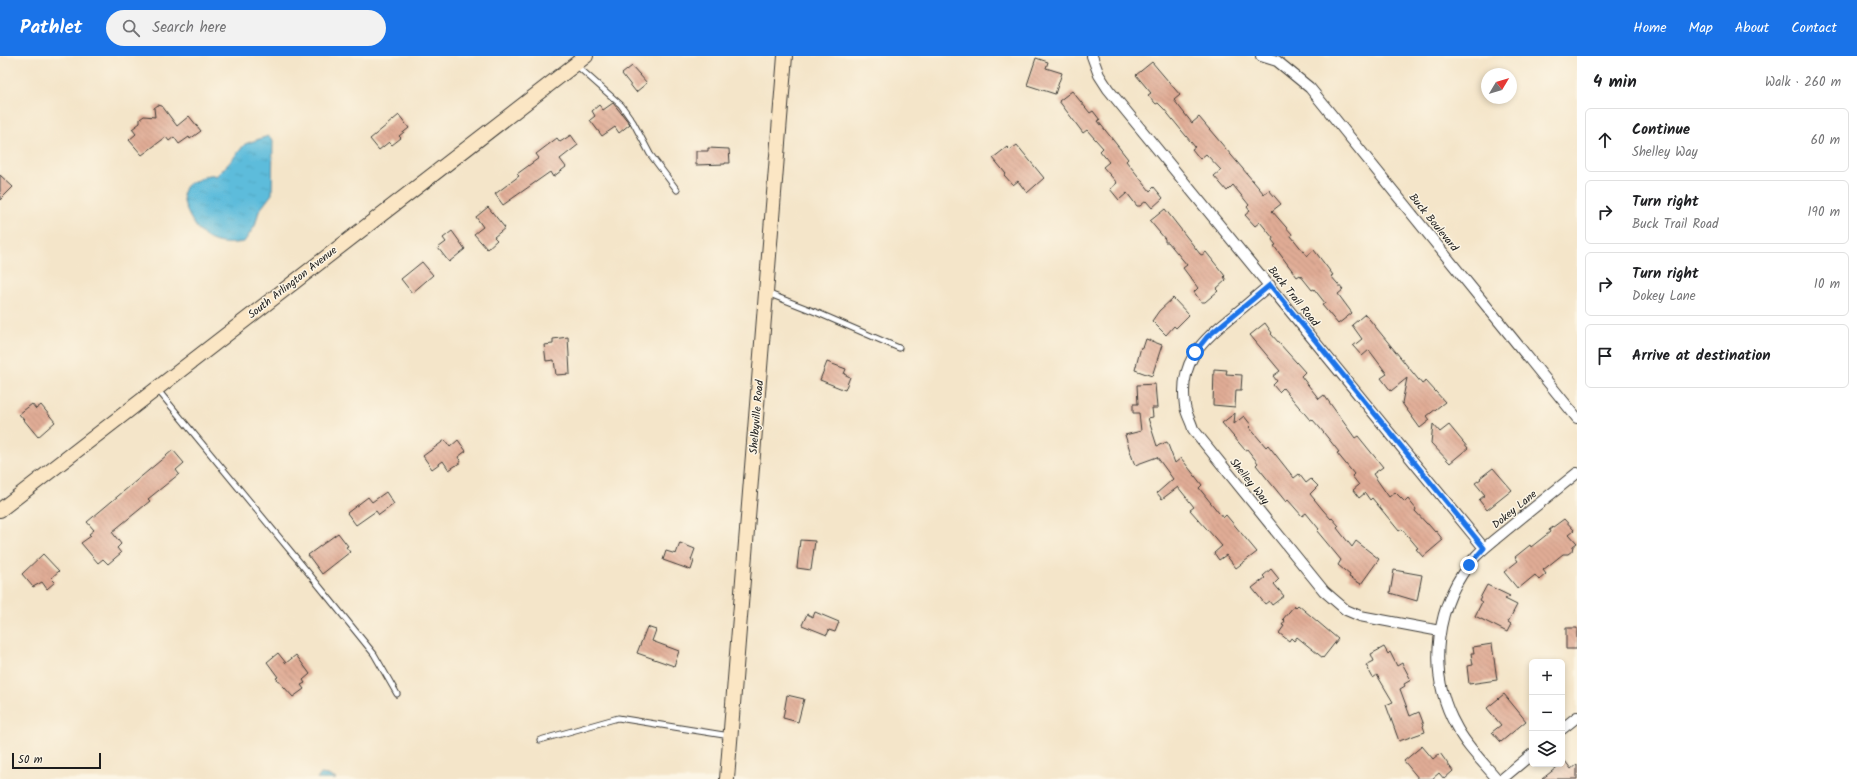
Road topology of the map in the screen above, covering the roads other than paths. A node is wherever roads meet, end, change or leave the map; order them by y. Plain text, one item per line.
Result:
1 (785, 56) edge
2 (1092, 56) edge
3 (1261, 56) edge
4 (580, 60) edge
5 (677, 190) dead end
6 (1270, 285) junction
7 (766, 293) junction
8 (899, 348) dead end
9 (156, 388) junction
10 (1577, 418) edge
11 (1577, 473) edge
12 (0, 510) edge
13 (1484, 548) junction
14 (1440, 631) junction
15 (397, 694) dead end
16 (1577, 717) edge
17 (1565, 727) edge
18 (731, 736) junction
19 (540, 740) dead end
20 (1529, 756) edge
21 (727, 779) edge
22 (1497, 779) edge
23 (1502, 779) edge

1 - 7 main road, Shelbyville Road
2 - 6 street, Buck Trail Road
3 - 10 street, Buck Boulevard
4 - 5 lane
4 - 9 main road, South Arlington Avenue
6 - 13 street, Buck Trail Road
6 - 14 street, Shelley Way
7 - 8 lane
7 - 18 main road, Shelbyville Road
9 - 12 main road, South Arlington Avenue
9 - 15 lane
11 - 13 street, Dokey Lane
13 - 14 street, Dokey Lane
14 - 22 street, Dokey Lane
16 - 17 street
18 - 19 lane
18 - 21 main road, Shelbyville Road
20 - 23 street

